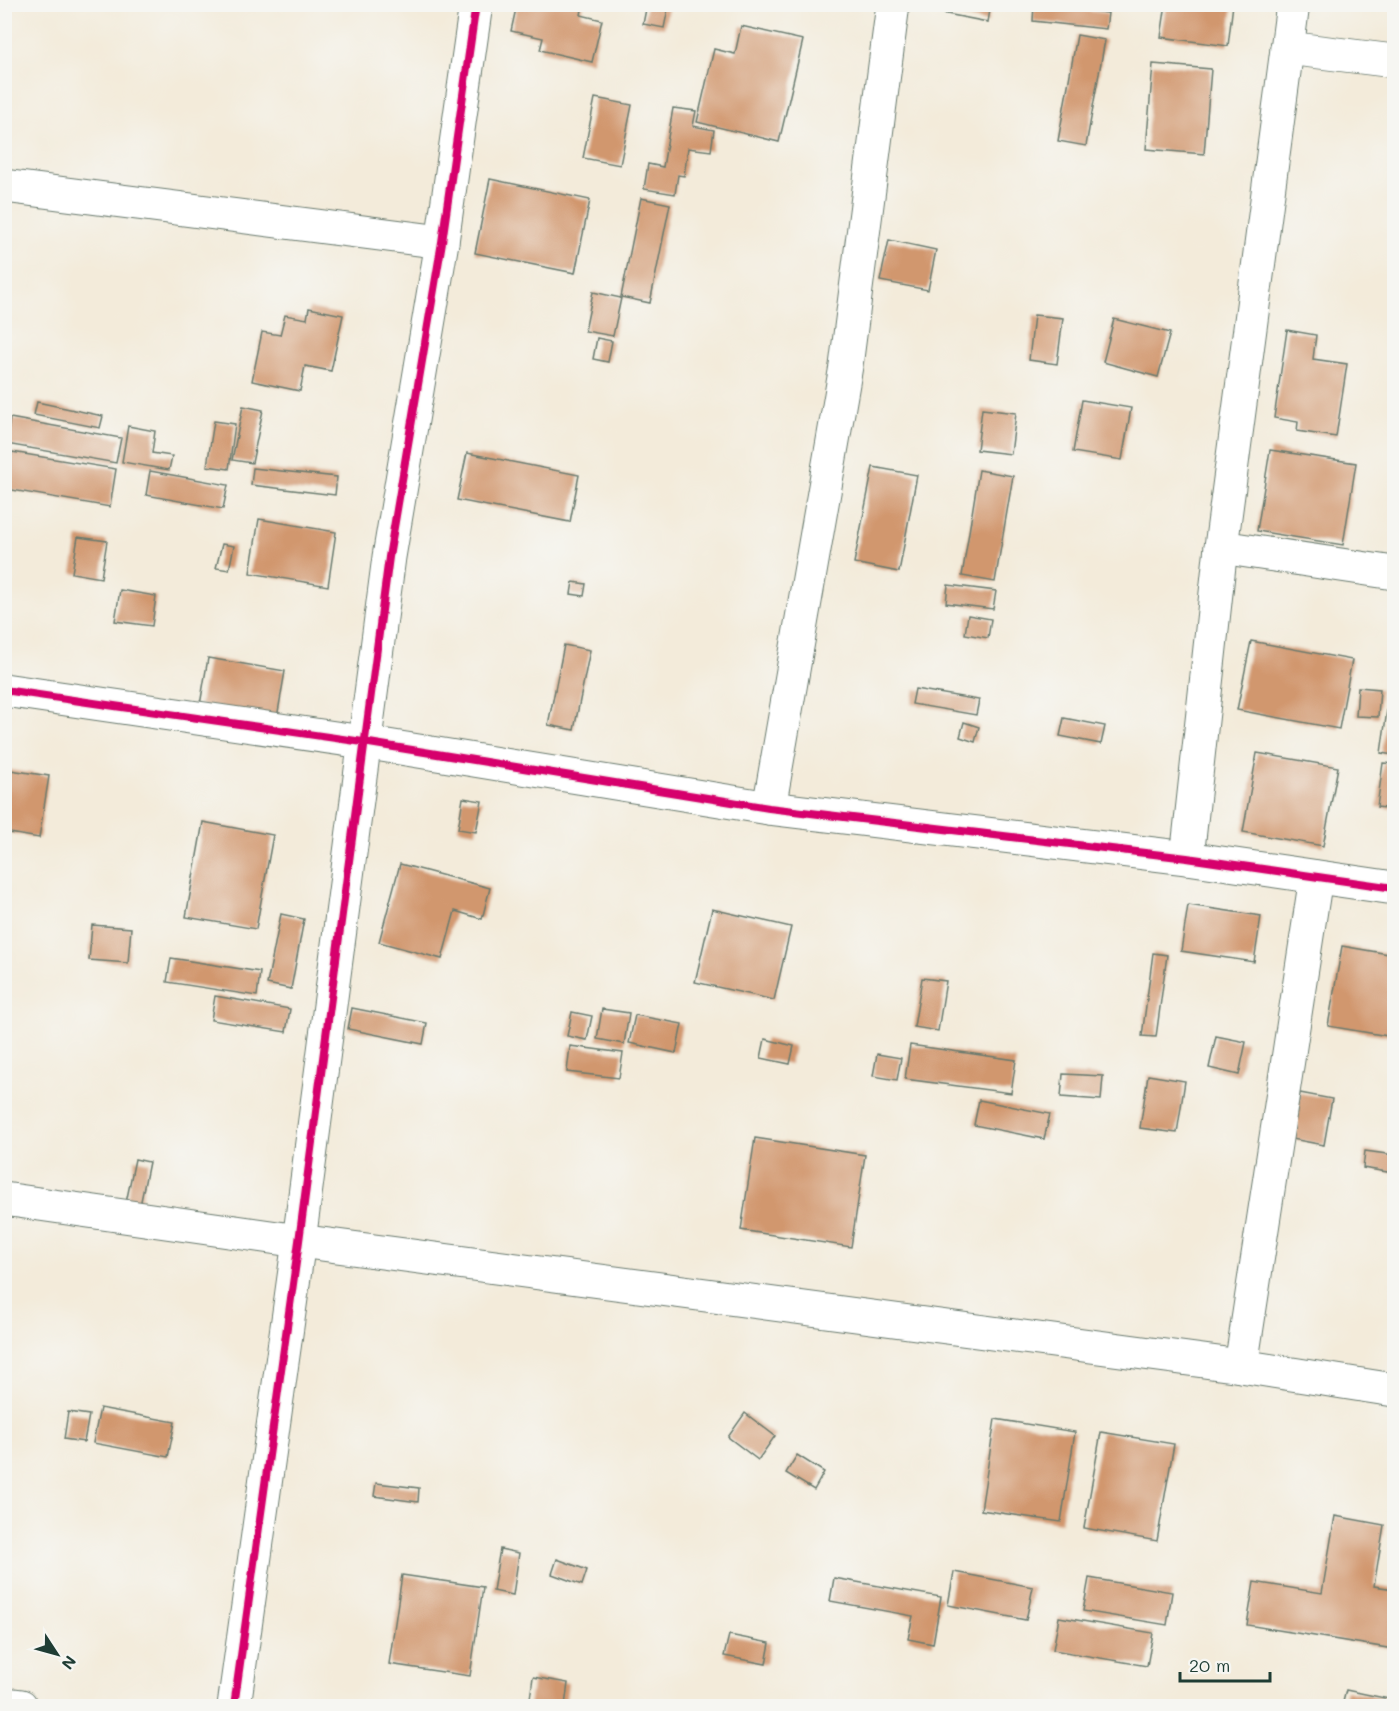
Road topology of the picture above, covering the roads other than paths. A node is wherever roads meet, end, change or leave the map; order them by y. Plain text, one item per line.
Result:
1 (476, 4) edge
2 (893, 4) edge
3 (1293, 4) edge
4 (1287, 48) junction
5 (1395, 61) edge
6 (4, 186) edge
7 (442, 242) junction
8 (1221, 548) junction
9 (1395, 573) edge
10 (4, 690) edge
11 (363, 742) junction
12 (769, 808) junction
13 (1187, 858) junction
14 (1316, 876) junction
15 (1395, 888) edge
16 (4, 1199) edge
17 (299, 1241) junction
18 (1242, 1366) junction
19 (1395, 1390) edge
20 (4, 1704) edge
21 (21, 1707) edge
22 (234, 1707) edge

1 - 7 street
2 - 12 street
3 - 4 street
4 - 5 street
4 - 8 street
6 - 7 street
7 - 11 street
8 - 9 street
8 - 13 street
10 - 11 street
11 - 12 street
11 - 17 street
12 - 13 street
13 - 14 street
14 - 15 street
14 - 18 street
16 - 17 street
17 - 18 street
17 - 22 street
18 - 19 street
20 - 21 street

